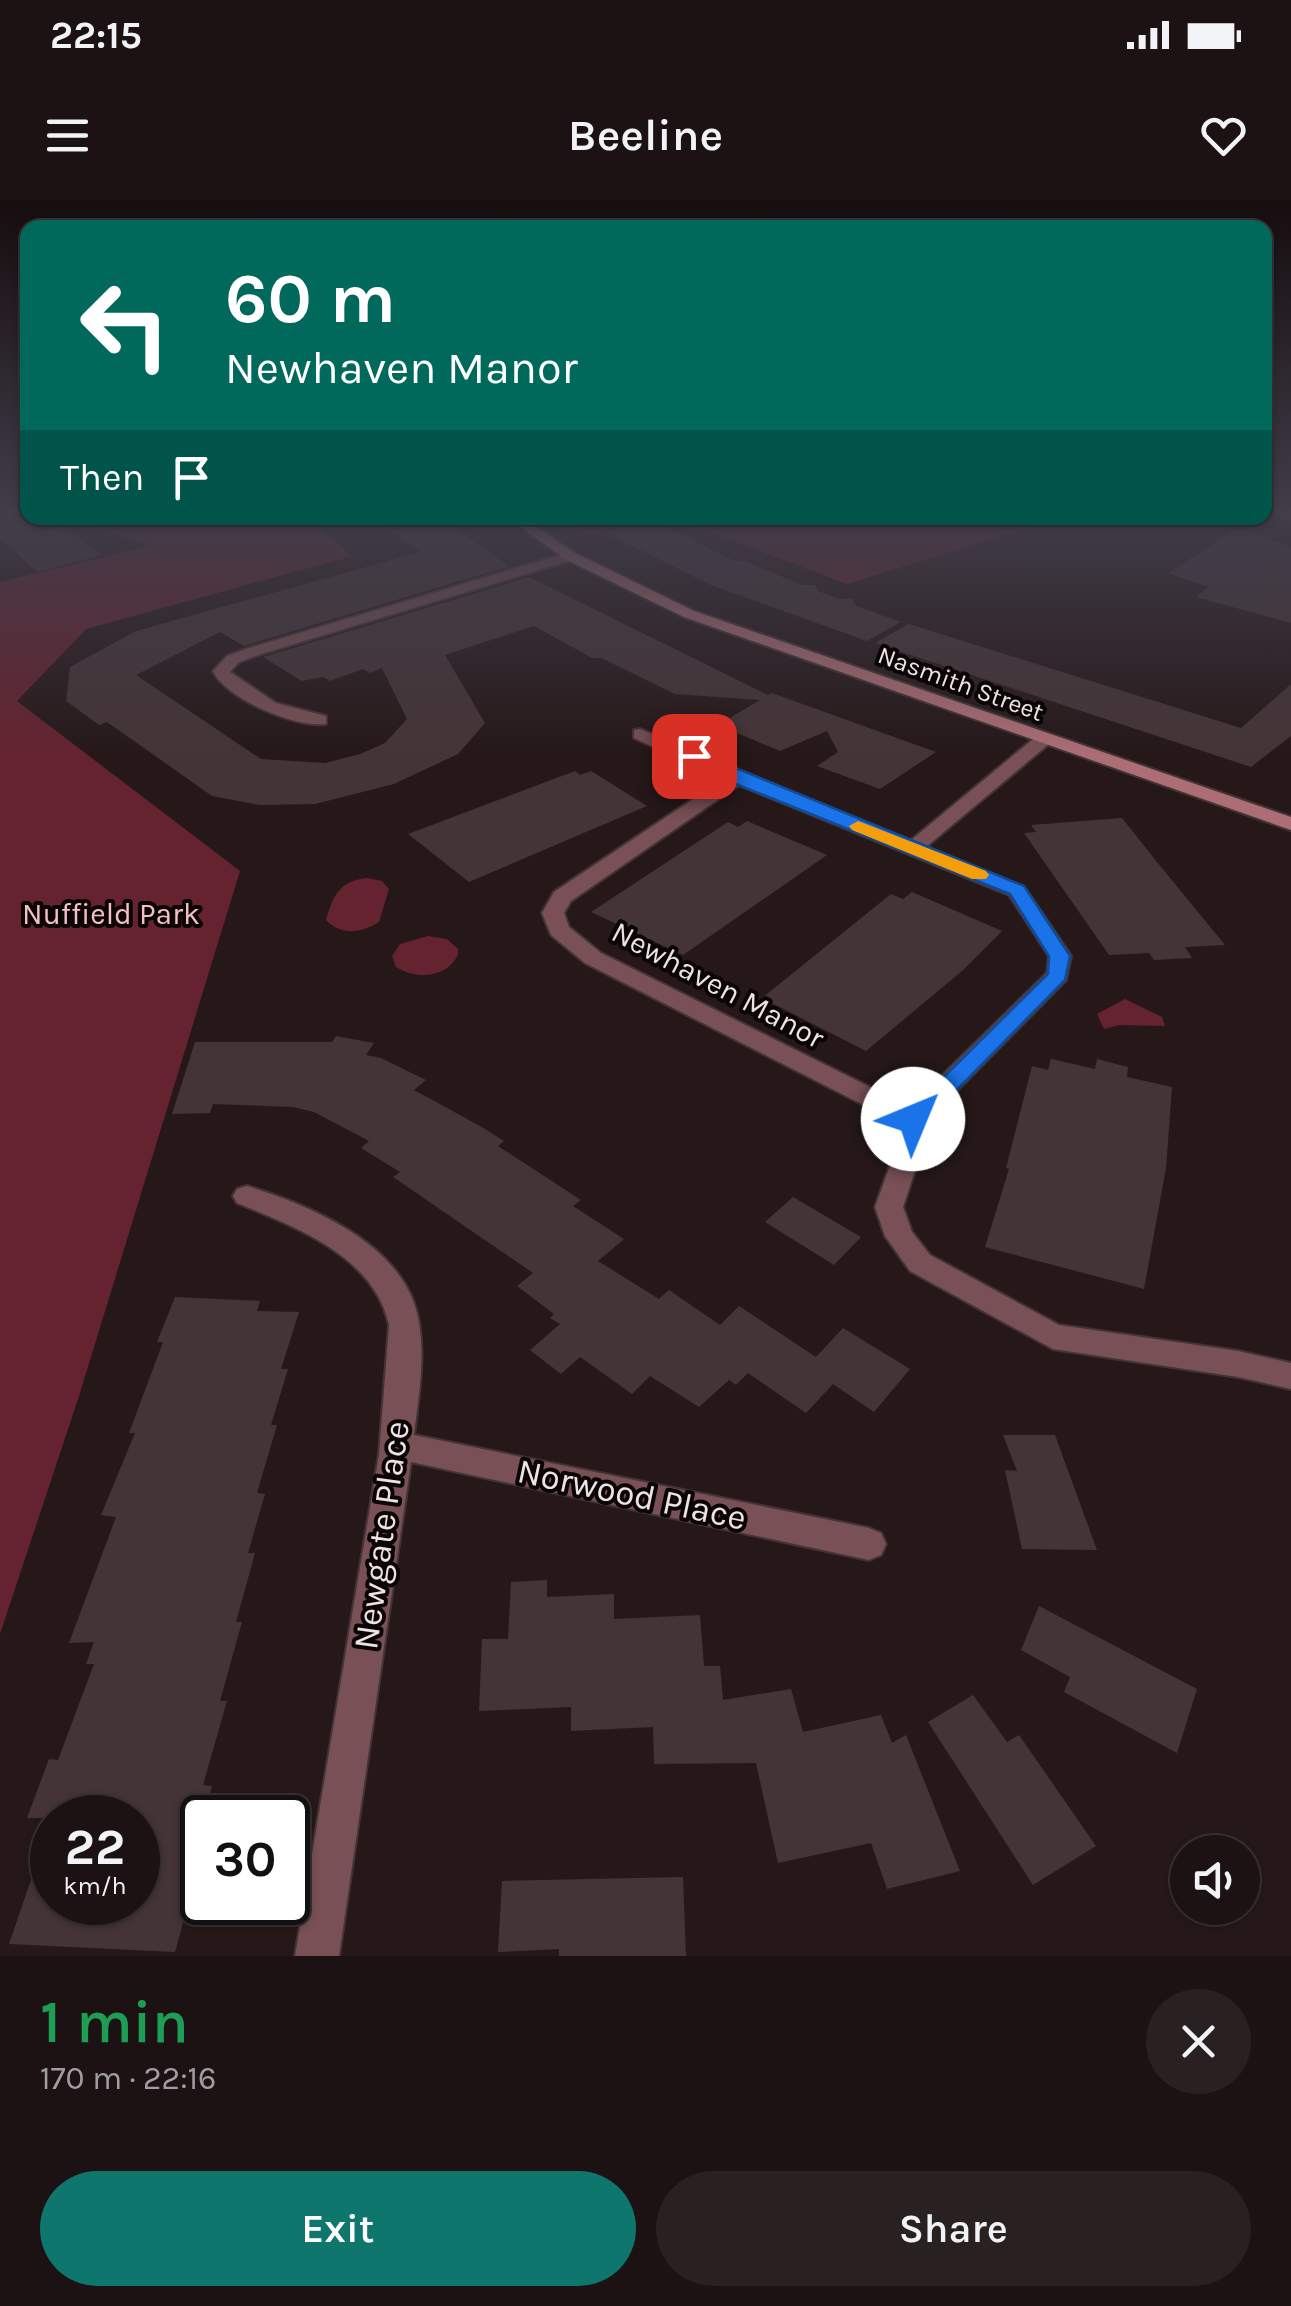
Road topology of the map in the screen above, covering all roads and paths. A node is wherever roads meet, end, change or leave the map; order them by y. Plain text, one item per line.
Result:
1 (454, 591) edge
2 (642, 591) edge
3 (320, 720) dead end
4 (640, 734) dead end
5 (1044, 739) junction
6 (738, 778) junction
7 (1291, 824) edge
8 (913, 848) junction
9 (913, 1119) junction
10 (247, 1196) dead end
11 (1291, 1376) edge
12 (396, 1444) junction
13 (868, 1544) dead end
14 (317, 1956) edge

1 - 3 street
2 - 5 street, Nasmith Street
4 - 6 street
5 - 7 street, Nasmith Street
5 - 8 street
6 - 8 street
6 - 9 street, Newhaven Manor
8 - 9 street
9 - 11 street
10 - 12 street, Newgate Place
12 - 13 street, Norwood Place
12 - 14 street, Newgate Place

